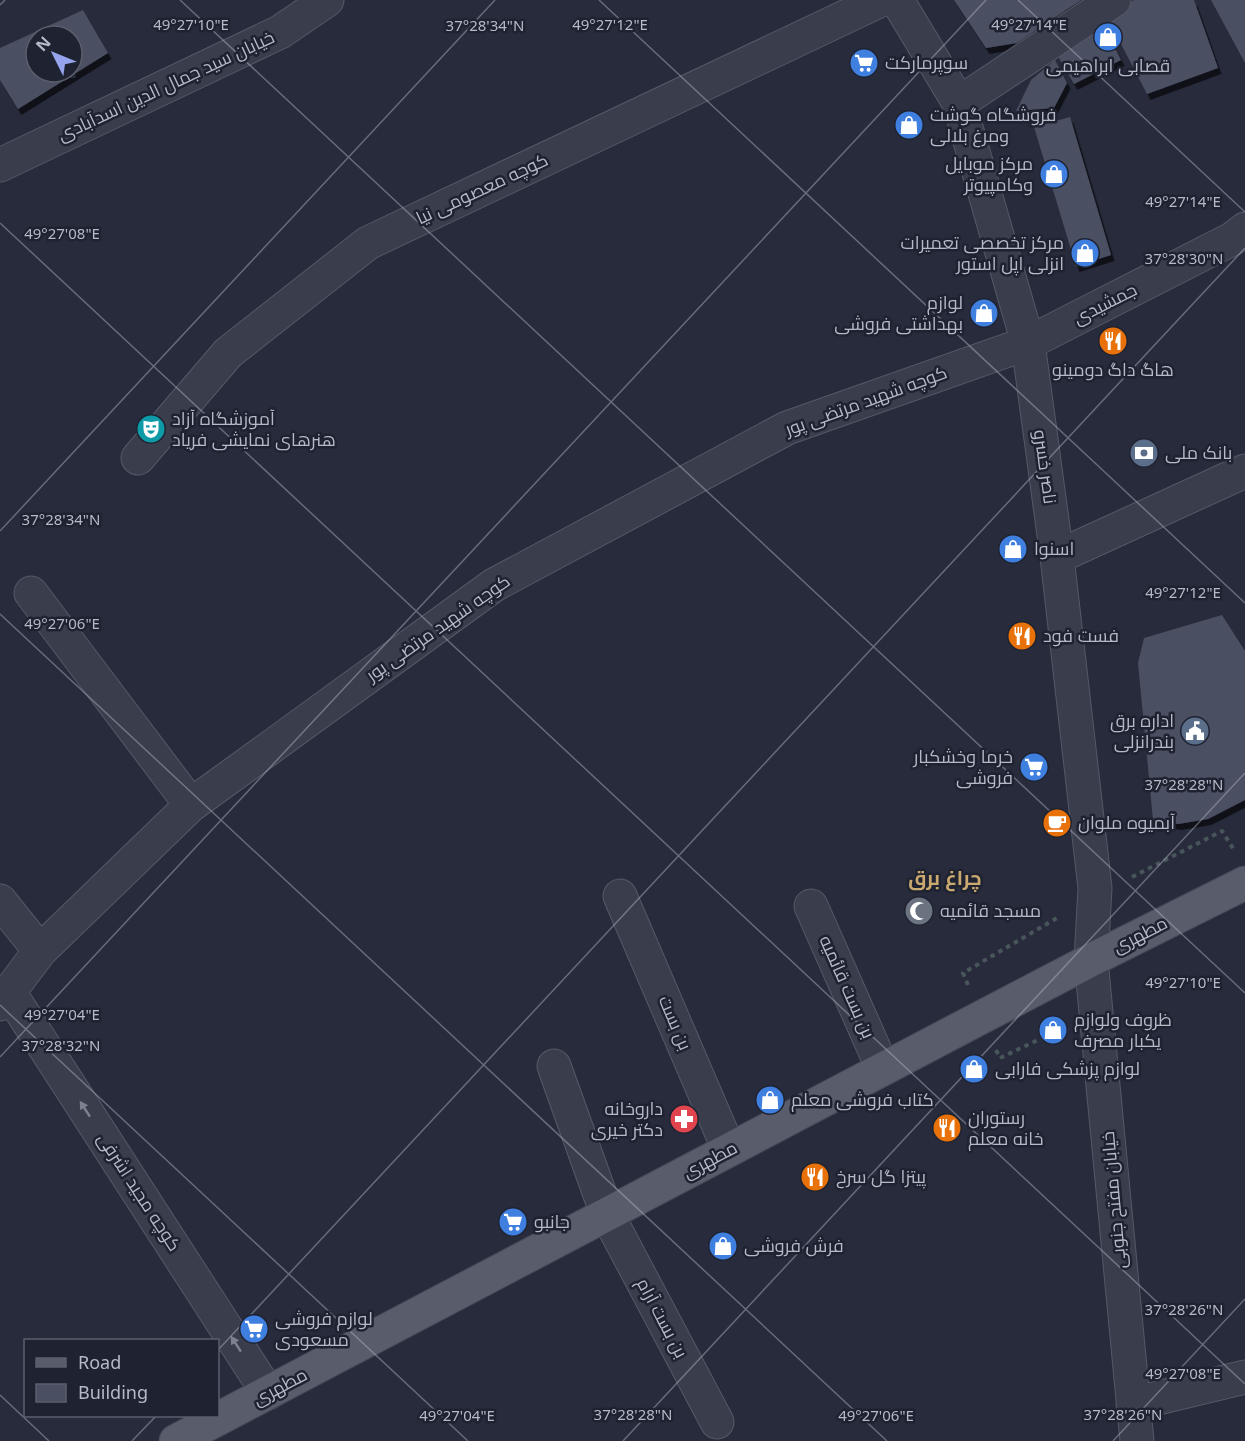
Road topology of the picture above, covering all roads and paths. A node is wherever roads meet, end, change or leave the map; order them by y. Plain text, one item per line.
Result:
1 (327, 0) edge
2 (881, 0) edge
3 (897, 0) edge
4 (1114, 0) edge
5 (959, 103) junction
6 (3, 159) edge
7 (1241, 244) edge
8 (1028, 343) junction
9 (138, 458) dead end
10 (1245, 471) edge
11 (1058, 557) junction
12 (31, 593) dead end
13 (191, 805) junction
14 (1245, 883) edge
15 (620, 896) dead end
16 (0, 901) edge
17 (811, 906) dead end
18 (40, 951) junction
19 (1091, 960) junction
20 (4, 998) edge
21 (554, 1066) dead end
22 (883, 1069) junction
23 (729, 1150) junction
24 (607, 1214) junction
25 (1245, 1377) edge
26 (268, 1393) junction
27 (1133, 1404) junction
28 (717, 1422) dead end
29 (176, 1441) edge
30 (1137, 1441) edge

1 - 6 street, خیابان سید جمال الدین اسدآبادی
2 - 9 street, کوچه معصومی نیا
3 - 5 street, ناصر خسرو
4 - 5 street
5 - 8 street, ناصر خسرو
7 - 8 street, جمشیدی
8 - 11 street, ناصر خسرو
8 - 13 street, کوچه شهید مرتضی پور
10 - 11 street
11 - 19 street, ناصر خسرو
12 - 13 street
13 - 18 street, کوچه شهید مرتضی پور
14 - 19 main road, مطهری
15 - 23 street, بن بست
16 - 18 street
17 - 22 street, بن بست قائمیه
18 - 20 street, کوچه شهید مرتضی پور
19 - 22 main road, مطهری
19 - 27 street, خیابان مفتح جنوبی
26 -> 20 street, کوچه مجید اشرفی
21 - 24 street, بن بست آرام
22 - 23 main road, مطهری
23 - 24 main road, مطهری
24 - 26 main road, مطهری
24 - 28 street, بن بست آرام
25 - 27 street
26 - 29 main road, مطهری
27 - 30 street, خیابان مفتح جنوبی

